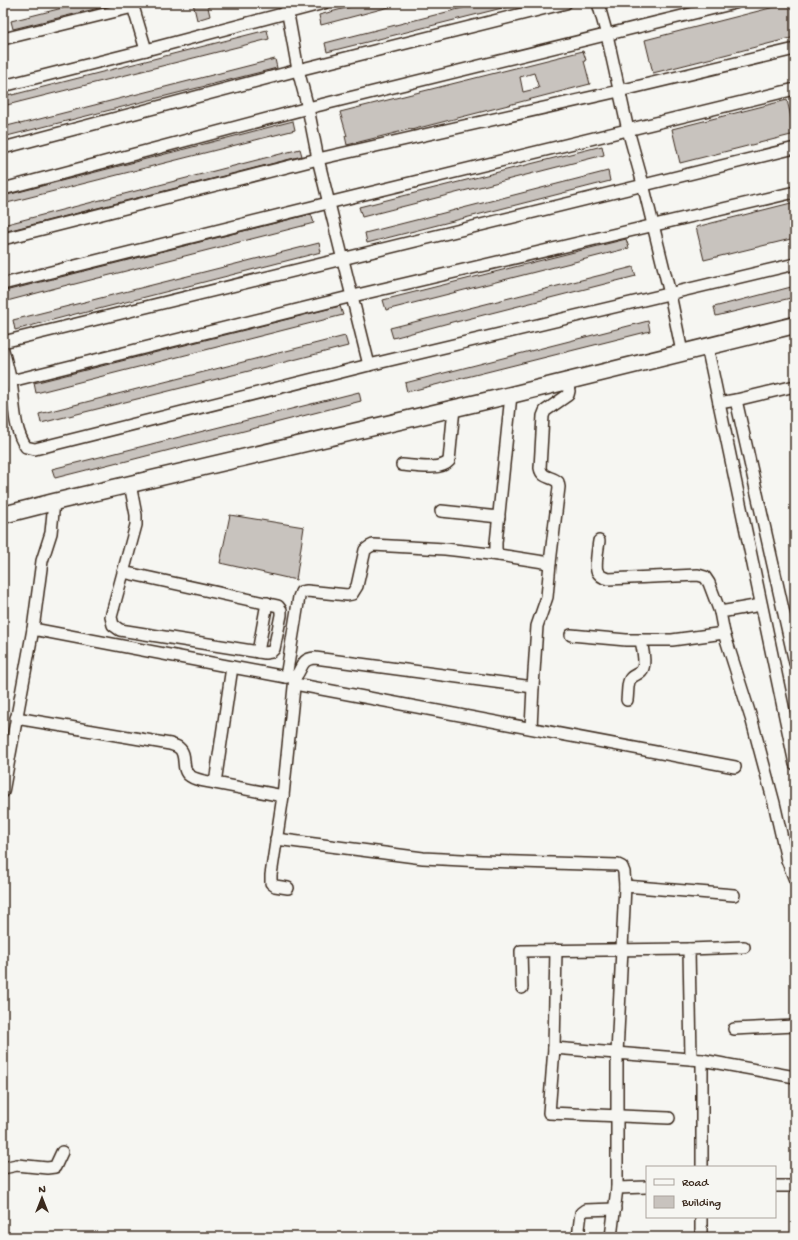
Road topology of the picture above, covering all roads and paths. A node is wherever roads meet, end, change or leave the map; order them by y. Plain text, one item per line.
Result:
1 (324, 3) edge
2 (566, 3) edge
3 (598, 3) edge
4 (735, 3) edge
5 (132, 5) edge
6 (287, 7) edge
7 (608, 35) junction
8 (3, 39) edge
9 (795, 48) edge
10 (146, 50) junction
11 (298, 70) junction
12 (3, 86) edge
13 (795, 89) edge
14 (619, 91) junction
15 (308, 108) junction
16 (628, 130) junction
17 (3, 148) edge
18 (795, 148) edge
19 (318, 159) junction
20 (643, 184) junction
21 (3, 189) edge
22 (795, 192) edge
23 (328, 203) junction
24 (653, 225) junction
25 (3, 239) edge
26 (342, 258) junction
27 (795, 264) edge
28 (3, 284) edge
29 (670, 294) junction
30 (353, 296) junction
31 (795, 325) edge
32 (3, 342) edge
33 (707, 346) junction
34 (3, 350) edge
35 (682, 352) junction
36 (369, 365) junction
37 (11, 381) junction
38 (566, 381) junction
39 (795, 386) edge
40 (510, 395) junction
41 (736, 400) junction
42 (718, 403) junction
43 (454, 408) junction
44 (402, 466) dead end
45 (130, 484) junction
46 (54, 502) junction
47 (441, 510) dead end
48 (3, 515) edge
49 (499, 517) junction
50 (599, 540) dead end
51 (500, 555) junction
52 (550, 563) junction
53 (123, 572) junction
54 (267, 603) junction
55 (761, 605) junction
56 (720, 612) junction
57 (32, 629) junction
58 (724, 633) junction
59 (571, 636) dead end
60 (641, 640) junction
61 (258, 652) junction
62 (795, 663) edge
63 (232, 667) junction
64 (292, 679) junction
65 (533, 687) junction
66 (628, 700) dead end
67 (16, 718) junction
68 (531, 728) junction
69 (795, 764) edge
70 (735, 767) dead end
71 (215, 783) junction
72 (3, 792) edge
73 (282, 796) junction
74 (276, 839) junction
75 (795, 880) edge
76 (625, 886) junction
77 (288, 888) dead end
78 (734, 895) dead end
79 (744, 947) dead end
80 (689, 949) junction
81 (556, 950) junction
82 (622, 950) junction
83 (522, 988) dead end
84 (795, 1026) edge
85 (734, 1029) dead end
86 (554, 1048) junction
87 (617, 1054) junction
88 (696, 1060) junction
89 (795, 1076) edge
90 (617, 1117) junction
91 (669, 1118) dead end
92 (62, 1152) dead end
93 (702, 1166) edge
94 (3, 1168) edge
95 (776, 1186) edge
96 (795, 1186) edge
97 (646, 1187) edge
98 (617, 1188) junction
99 (615, 1209) junction
100 (701, 1218) edge
101 (578, 1237) edge
102 (611, 1237) edge
103 (701, 1237) edge

1 - 6 street
2 - 11 street
3 - 7 street
4 - 7 street
5 - 8 street
5 - 10 street
6 - 10 street
6 - 11 street
7 - 14 street
7 - 15 street
9 - 14 street
10 - 12 street
11 - 15 street
11 - 17 street
13 - 16 street
14 - 16 street
14 - 19 street
15 - 19 street
15 - 21 street
16 - 20 street
16 - 23 street
18 - 20 street
19 - 23 street
19 - 25 street
20 - 24 street
20 - 26 street
22 - 24 street
23 - 26 street
23 - 28 street
24 - 29 street
24 - 30 street
26 - 30 street
26 - 32 street
27 - 29 street
29 - 35 street
29 - 36 street
30 - 36 street
30 - 37 street
31 - 33 street
33 - 35 street
33 - 42 street
34 - 37 street
35 - 38 street
36 - 37 street
38 - 40 street
38 - 52 street
39 - 41 street
40 - 43 street
40 - 49 street
41 - 42 street
41 - 62 street
42 - 55 street
43 - 44 street
43 - 45 street
45 - 46 street
45 - 53 street
46 - 48 street
46 - 57 street
47 - 49 street
49 - 51 street
50 - 56 street
51 - 52 street
51 - 64 street
52 - 65 street
53 - 54 street
53 - 61 street
54 - 61 street
54 - 61 street
55 - 56 street
55 - 69 street
56 - 58 street
57 - 63 street
57 - 67 street
58 - 60 street
58 - 75 street
59 - 60 street
60 - 66 street
63 - 64 street
63 - 71 street
64 - 65 street
64 - 68 street
64 - 73 street
65 - 68 street
67 - 71 street
67 - 72 street
68 - 70 street
71 - 73 street
73 - 74 street
74 - 76 street
74 - 77 street
76 - 78 street
76 - 82 street
79 - 80 street
80 - 82 street
80 - 88 street
81 - 82 street
81 - 83 street
81 - 86 street
82 - 87 street
84 - 85 street
86 - 87 street
86 - 90 street
87 - 88 street
87 - 90 street
88 - 89 street
88 - 93 street
90 - 91 street
90 - 98 street
92 - 94 street
95 - 96 street
97 - 98 street
98 - 99 street
99 - 101 street
99 - 102 street
100 - 103 street

